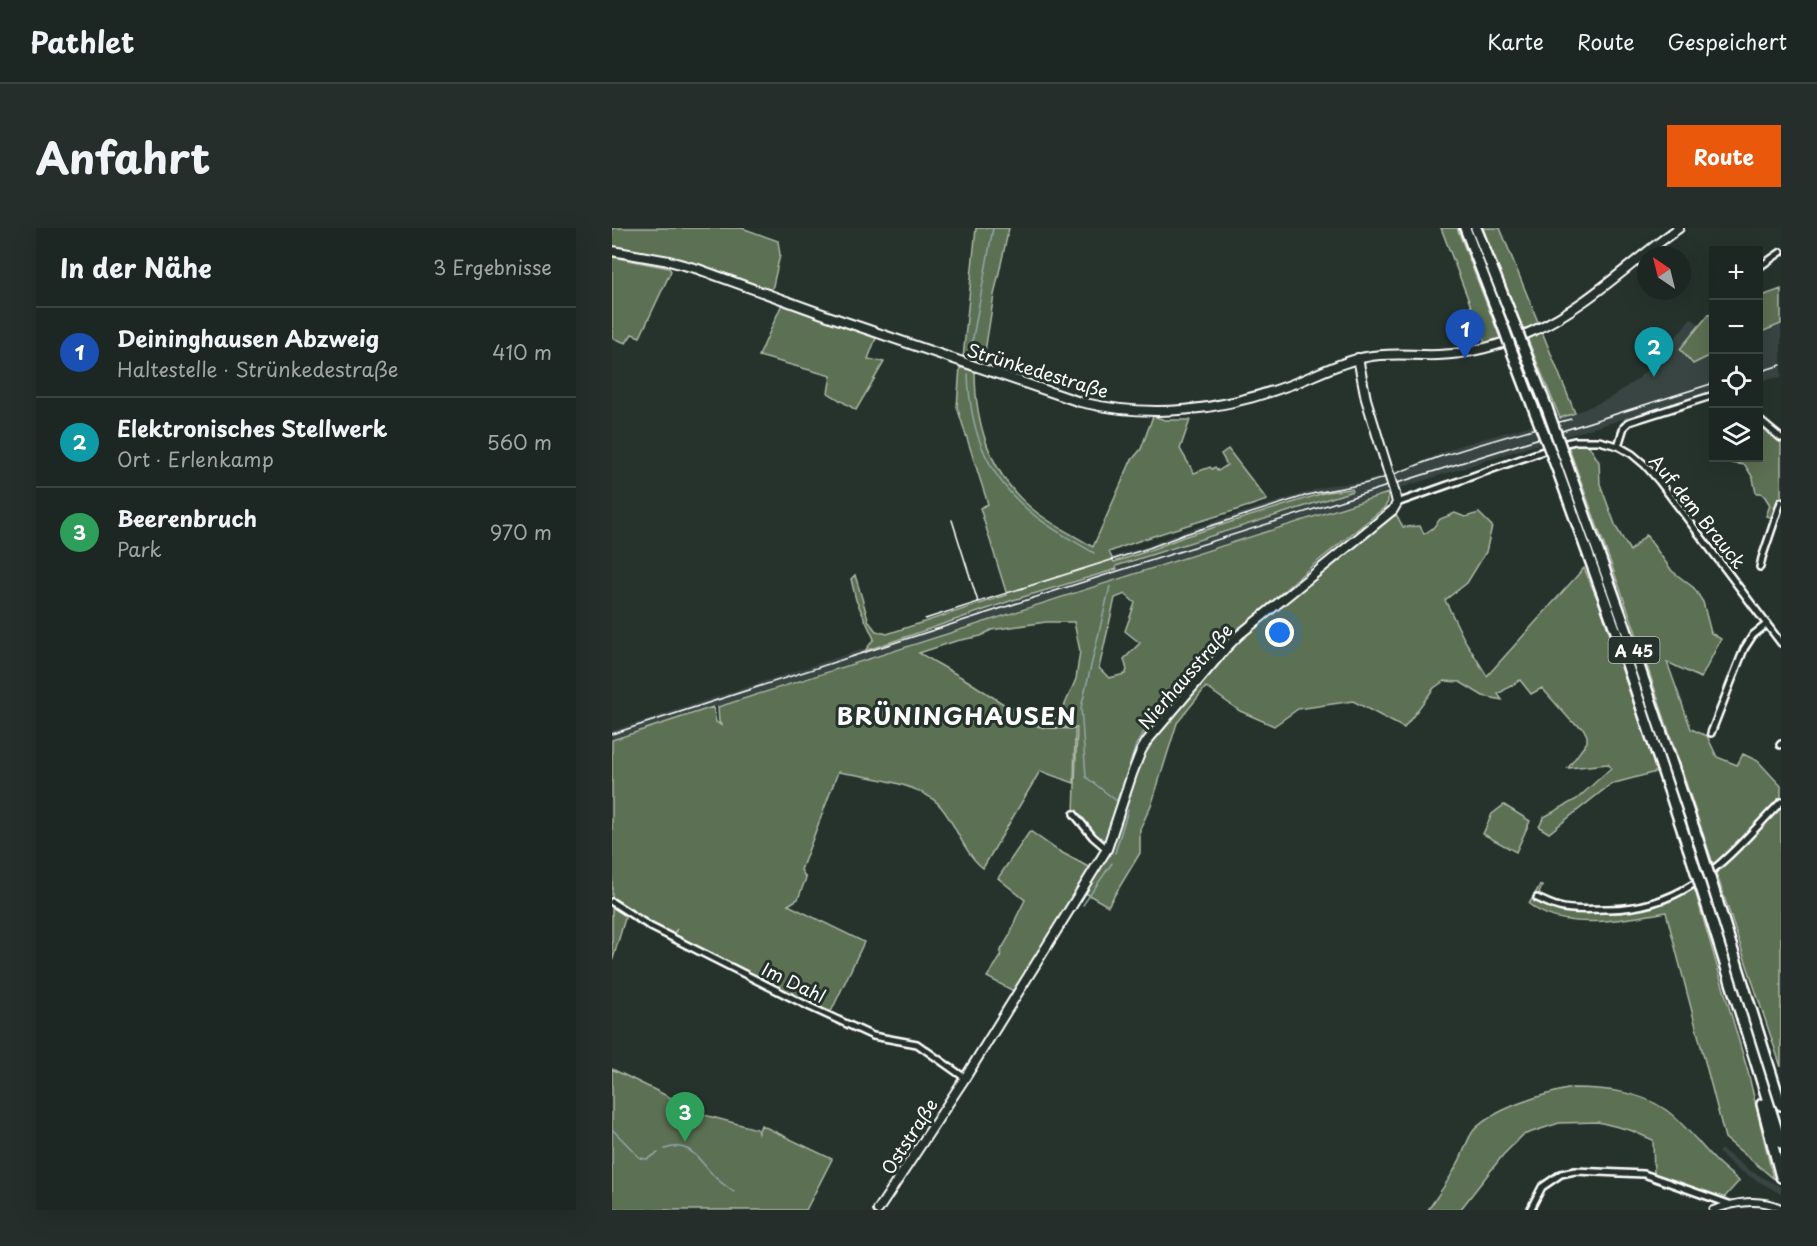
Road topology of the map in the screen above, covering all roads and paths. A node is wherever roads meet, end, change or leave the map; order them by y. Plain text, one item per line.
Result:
1 (1465, 228) edge
2 (1476, 228) edge
3 (1679, 228) edge
4 (612, 251) edge
5 (1781, 252) edge
6 (1763, 264) edge
7 (1358, 358) junction
8 (1709, 396) edge
9 (1763, 423) edge
10 (1781, 438) edge
11 (1618, 446) junction
12 (1781, 502) edge
13 (1397, 503) junction
14 (1760, 567) dead end
15 (1767, 624) junction
16 (1781, 643) edge
17 (1711, 733) dead end
18 (1781, 802) edge
19 (1074, 814) dead end
20 (1107, 849) junction
21 (1537, 898) dead end
22 (612, 902) edge
23 (1770, 1067) junction
24 (1757, 1069) junction
25 (965, 1078) junction
26 (1781, 1089) edge
27 (1781, 1105) edge
28 (1781, 1143) edge
29 (1781, 1177) edge
30 (1729, 1204) junction
31 (1781, 1208) edge
32 (879, 1210) edge
33 (1530, 1210) edge
34 (1713, 1210) edge

1 - 24 highway, A 45, bridge
2 - 23 highway, A 45, bridge
3 - 7 main road, Strünkedestraße
4 - 7 main road, Strünkedestraße
5 - 6 street
7 - 13 main road, bridge
8 - 11 street
9 - 10 street
11 - 13 street, Auf dem Brauck
11 - 15 street, Auf dem Brauck
12 - 14 street
13 - 20 main road, Nierhausstraße
15 - 16 street, Auf dem Brauck
15 - 17 street
18 - 21 street
19 - 20 street
20 - 25 main road, Nierhausstraße
22 - 25 street, Im Dahl
23 - 26 highway
23 - 27 highway, A 45
24 - 28 highway, A 45
24 - 29 highway
25 - 32 main road, Oststraße
30 - 31 street
30 - 33 street
30 - 34 street

